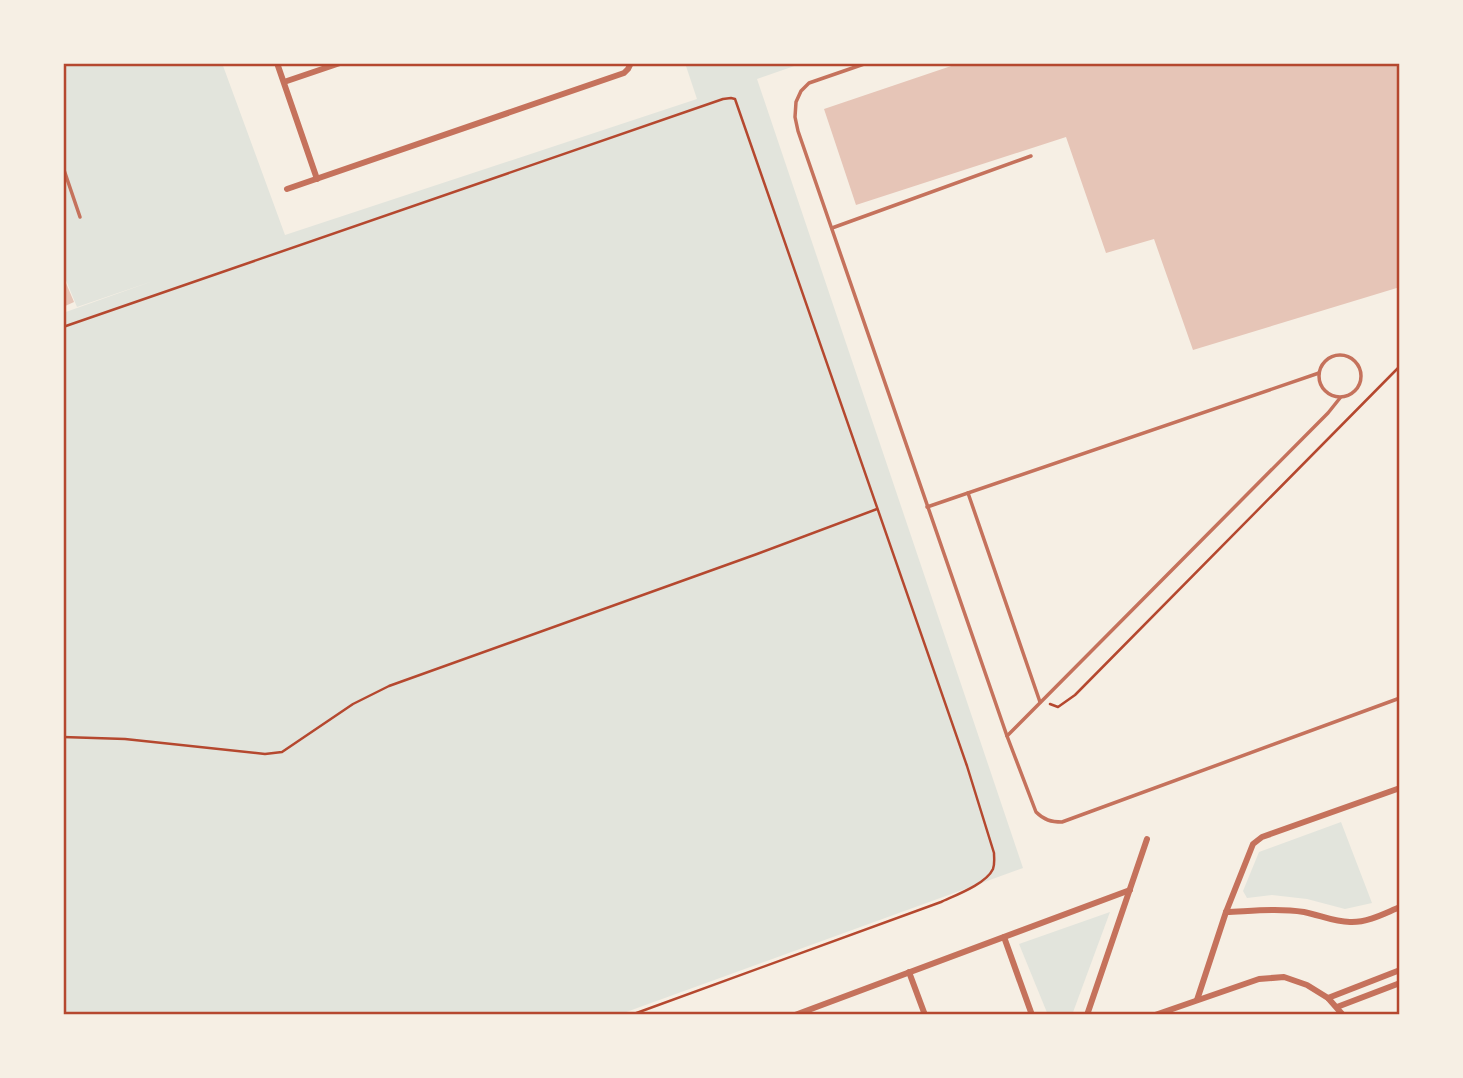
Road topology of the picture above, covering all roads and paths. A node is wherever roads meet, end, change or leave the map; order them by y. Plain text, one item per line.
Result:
1 (277, 63) edge
2 (340, 63) edge
3 (631, 63) edge
4 (867, 63) edge
5 (284, 82) junction
6 (1031, 156) dead end
7 (63, 167) edge
8 (317, 179) junction
9 (287, 189) dead end
10 (80, 217) dead end
11 (832, 229) junction
12 (63, 327) edge
13 (1400, 366) edge
14 (1319, 373) junction
15 (1340, 398) junction
16 (968, 493) junction
17 (927, 507) junction
18 (877, 509) junction
19 (1400, 698) edge
20 (1040, 702) junction
21 (1007, 736) junction
22 (63, 737) edge
23 (1400, 788) edge
24 (1147, 839) dead end
25 (1130, 890) junction
26 (1400, 907) edge
27 (1226, 912) junction
28 (1004, 937) junction
29 (1400, 970) edge
30 (909, 972) junction
31 (1400, 983) edge
32 (1328, 998) junction
33 (1197, 1000) junction
34 (817, 1007) junction
35 (1337, 1007) junction
36 (631, 1015) edge
37 (795, 1015) edge
38 (819, 1015) edge
39 (925, 1015) edge
40 (1031, 1015) edge
41 (1087, 1015) edge
42 (1155, 1015) edge
43 (1343, 1015) edge

1 - 5 street
2 - 5 street
3 - 8 street
4 - 11 lane
5 - 8 street
6 - 11 lane
7 - 10 lane
8 - 9 street
11 - 17 lane
12 - 18 path
13 - 20 path
14 - 15 lane
14 - 15 lane
14 - 16 lane
15 - 20 lane
16 - 17 lane
16 - 20 lane
17 - 21 lane
18 - 22 path
18 - 36 path
19 - 21 lane
20 - 21 lane
23 - 27 street
24 - 25 street
25 - 28 street
25 - 41 street
26 - 27 street
27 - 33 street
28 - 30 street
28 - 40 street
29 - 32 street
30 - 34 street
30 - 39 street
31 - 35 street
32 - 33 street
32 - 35 street
33 - 42 street
34 - 37 street
34 - 38 street
35 - 43 street

